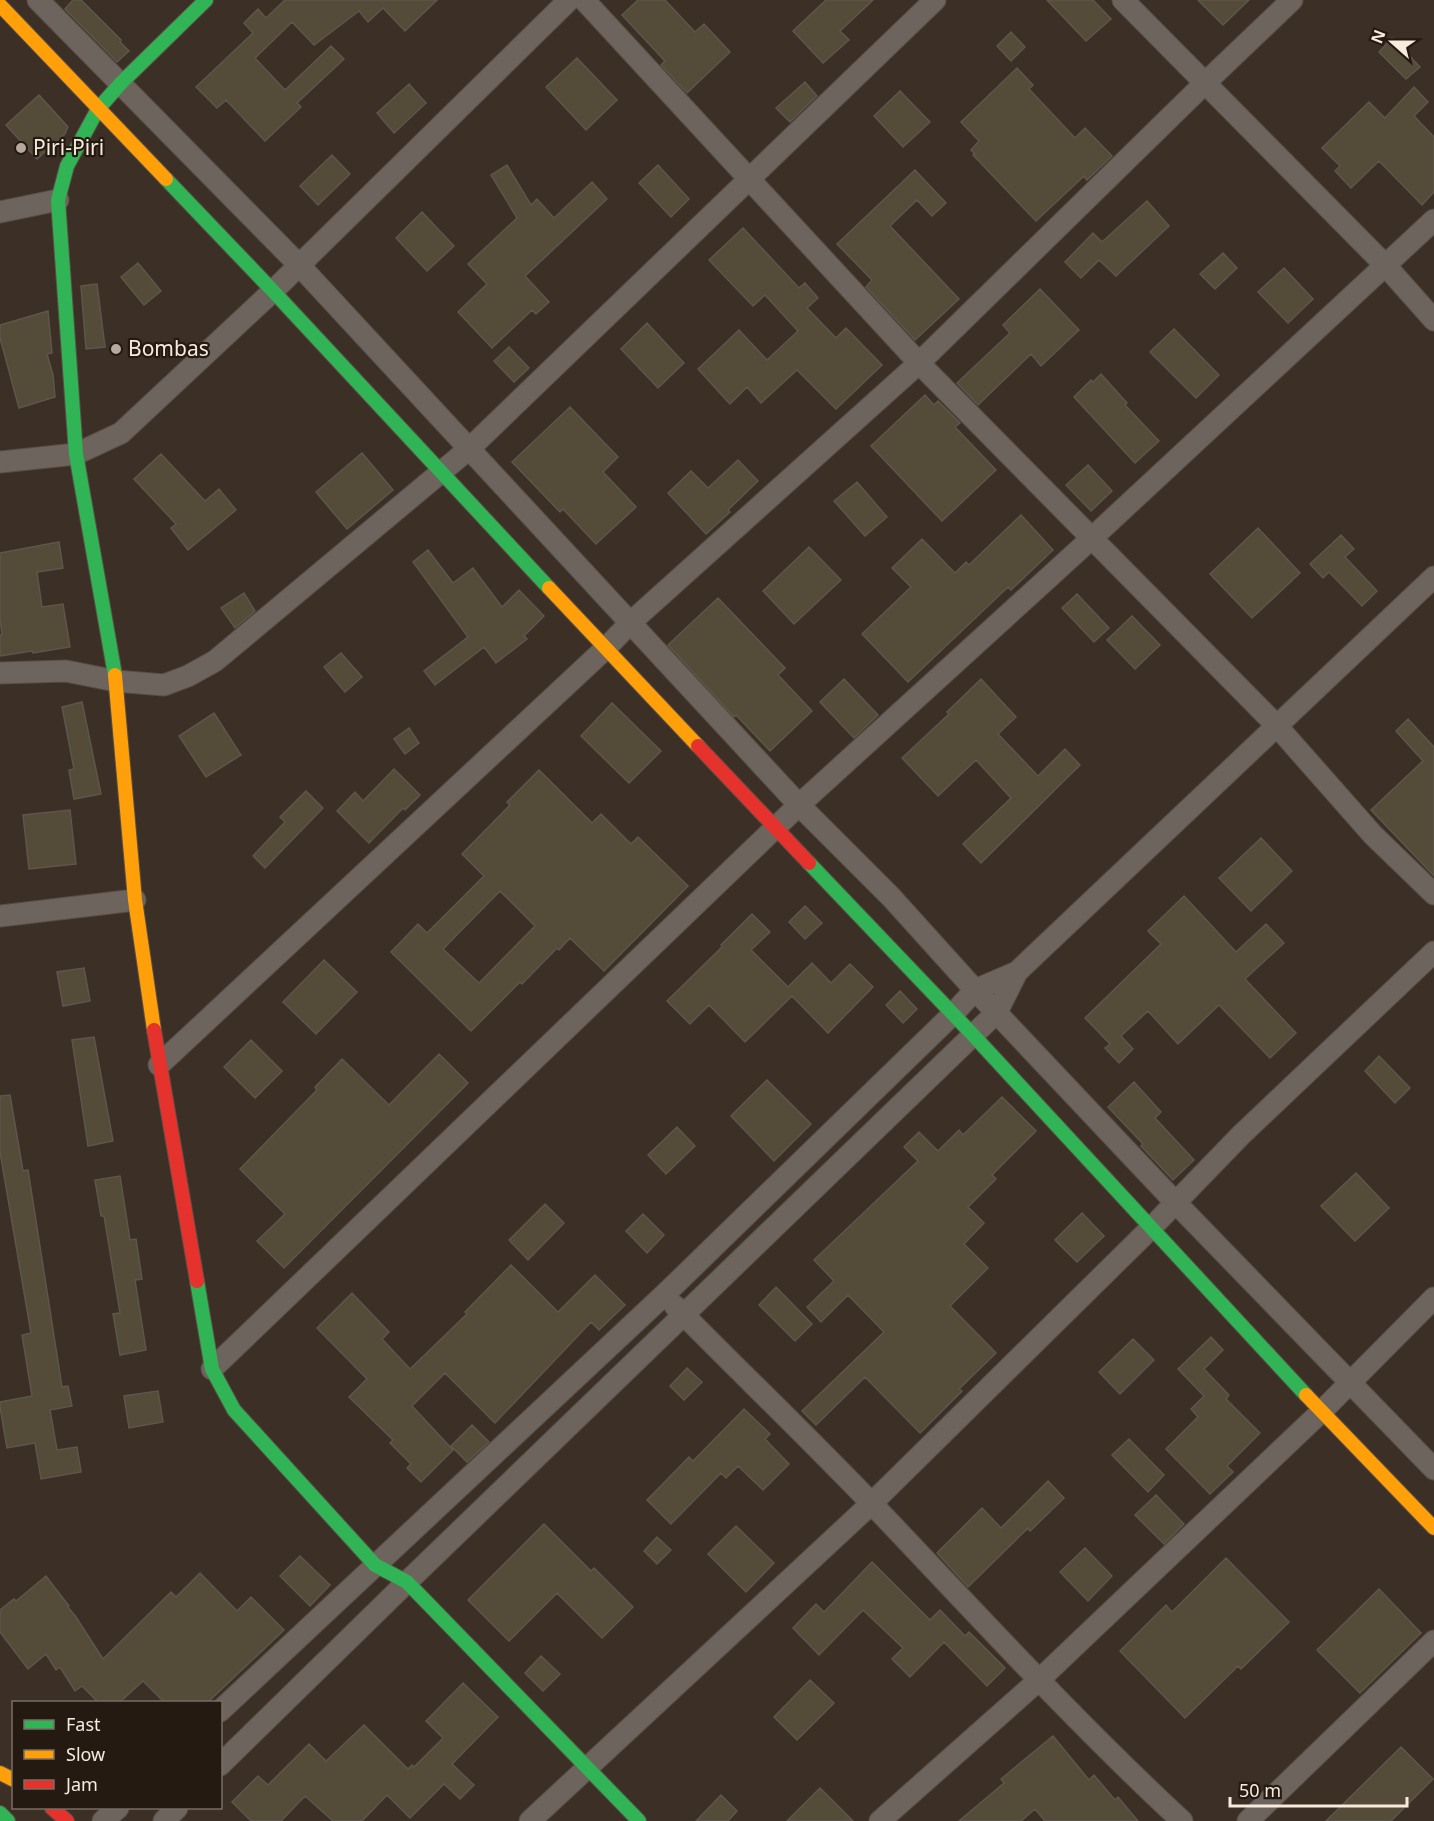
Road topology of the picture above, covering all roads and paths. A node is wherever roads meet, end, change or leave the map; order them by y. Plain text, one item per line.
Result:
1 (38, 0) edge
2 (206, 0) edge
3 (569, 0) edge
4 (584, 0) edge
5 (935, 0) edge
6 (1123, 0) edge
7 (1292, 0) edge
8 (0, 5) edge
9 (121, 82) junction
10 (1205, 83) junction
11 (98, 109) junction
12 (748, 179) junction
13 (58, 200) junction
14 (0, 212) edge
15 (1434, 220) edge
16 (299, 264) junction
17 (1386, 266) junction
18 (273, 291) junction
19 (1434, 320) edge
20 (919, 363) junction
21 (470, 448) junction
22 (76, 454) junction
23 (0, 462) edge
24 (441, 474) junction
25 (1092, 538) junction
26 (1434, 577) edge
27 (630, 623) junction
28 (606, 648) junction
29 (0, 673) edge
30 (116, 681) junction
31 (1276, 725) junction
32 (799, 805) junction
33 (775, 828) junction
34 (1434, 894) edge
35 (135, 900) junction
36 (0, 916) edge
37 (1434, 952) edge
38 (1017, 972) junction
39 (975, 990) junction
40 (998, 1012) junction
41 (953, 1014) junction
42 (973, 1035) junction
43 (159, 1065) junction
44 (1176, 1203) junction
45 (1152, 1227) junction
46 (664, 1295) junction
47 (1434, 1298) edge
48 (683, 1315) junction
49 (212, 1368) junction
50 (1350, 1383) junction
51 (1321, 1412) junction
52 (1434, 1469) edge
53 (871, 1504) junction
54 (1434, 1528) edge
55 (375, 1565) junction
56 (407, 1582) junction
57 (1434, 1641) edge
58 (1039, 1680) junction
59 (222, 1709) edge
60 (222, 1763) edge
61 (586, 1768) junction
62 (53, 1809) edge
63 (117, 1809) edge
64 (176, 1809) edge
65 (0, 1813) edge
66 (8, 1821) edge
67 (67, 1821) edge
68 (104, 1821) edge
69 (164, 1821) edge
70 (530, 1821) edge
71 (639, 1821) edge
72 (880, 1821) edge
73 (1182, 1821) edge
74 (1248, 1821) edge

1 - 9 street
2 - 9 street
3 - 16 street
4 - 12 street
5 - 12 street
6 - 10 street
7 - 10 street
8 - 11 street
9 - 11 street
9 - 16 street
10 - 17 street
10 - 20 street
11 - 13 street
11 - 18 street
12 - 20 street
12 - 21 street
13 - 14 street
13 - 22 street
15 - 17 street
16 - 18 street
16 - 21 street
17 - 19 street
17 - 25 street
18 - 22 street
18 - 24 street
20 - 25 street
20 - 27 street
21 - 24 street
21 - 27 street
22 - 23 street
22 - 30 street
24 - 28 street
24 - 30 street
25 - 31 street
25 - 32 street
26 - 31 street
27 - 28 street
27 - 32 street
28 - 33 street
28 - 43 street
29 - 30 street
30 - 35 street
31 - 34 street
31 - 38 street
32 - 33 street
32 - 39 street
33 - 41 street
33 - 49 street
35 - 36 street
35 - 43 street
37 - 44 street
38 - 39 street
38 - 40 street
39 - 40 street
39 - 41 street
40 - 42 street
40 - 44 street
41 - 42 street
41 - 46 street
42 - 45 street
42 - 48 street
43 - 49 street
44 - 45 street
44 - 50 street
45 - 51 street
45 - 53 street
46 - 48 street
46 - 55 street
47 - 50 street
48 - 53 street
48 - 56 street
49 - 55 street
50 - 51 street
50 - 52 street
51 - 54 street
51 - 58 street
53 - 58 street
53 - 61 street
55 - 56 street
55 - 59 street
56 - 60 street
56 - 61 street
57 - 74 street
58 - 72 street
58 - 73 street
61 - 70 street
61 - 71 street
62 - 67 street
63 - 68 street
64 - 69 street
65 - 66 street

